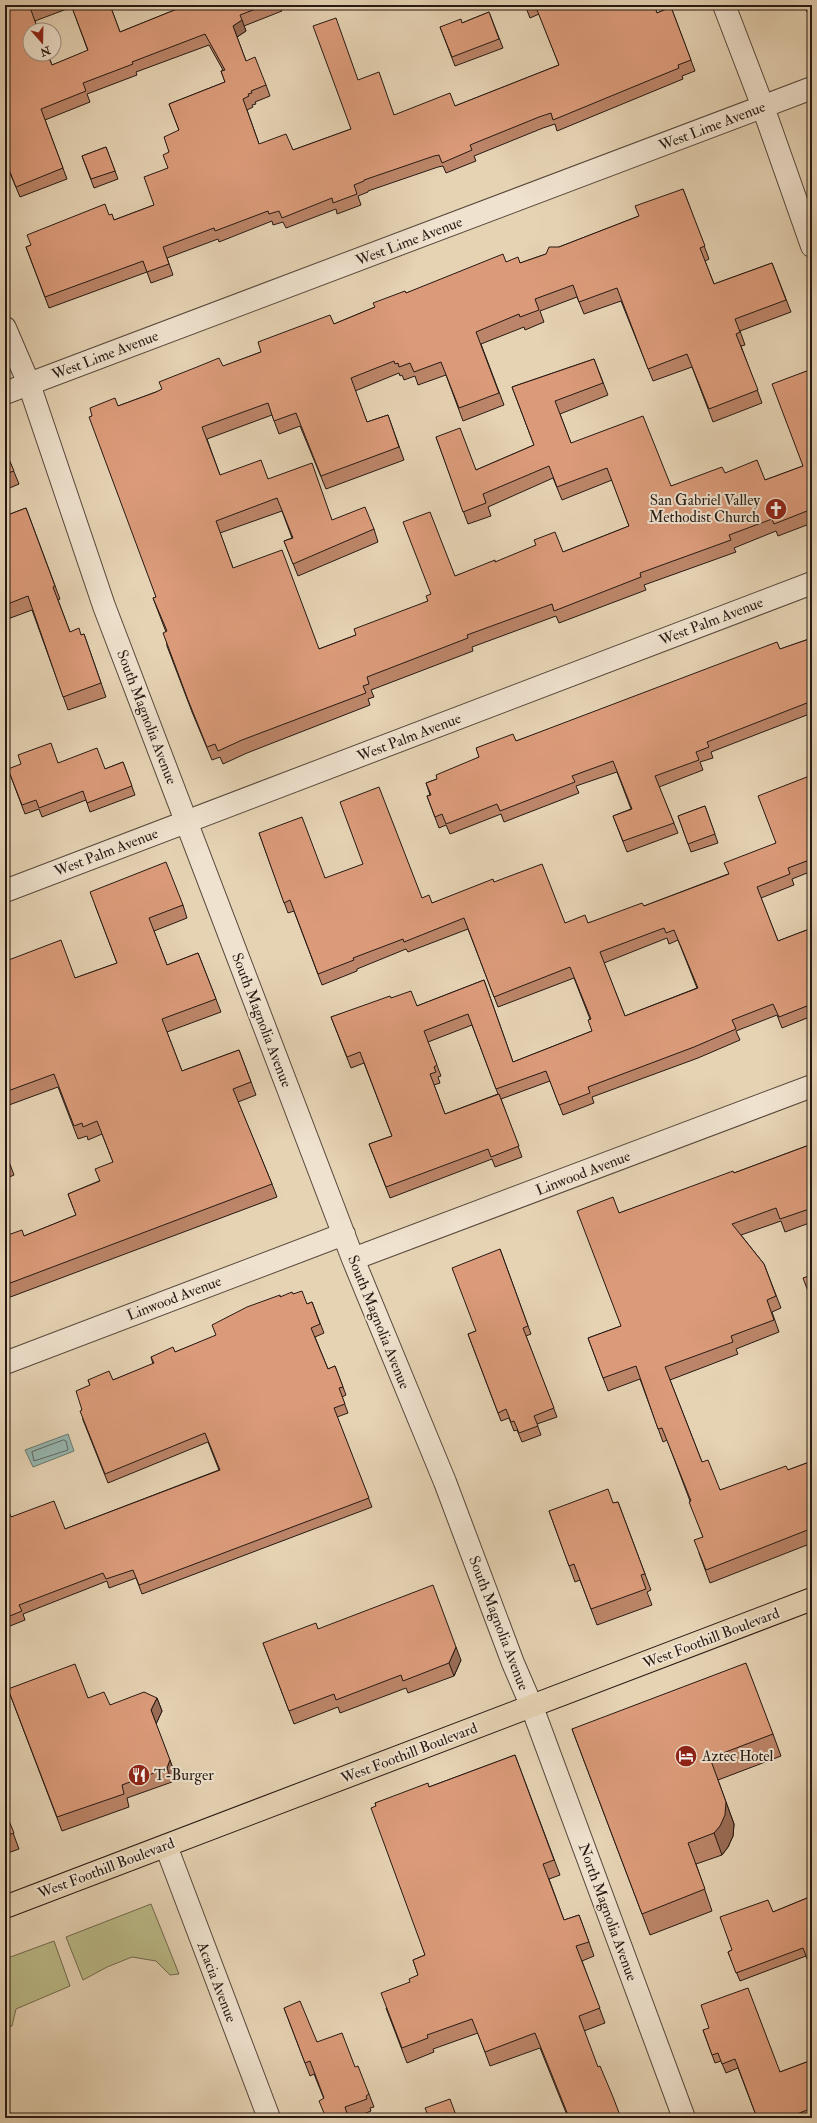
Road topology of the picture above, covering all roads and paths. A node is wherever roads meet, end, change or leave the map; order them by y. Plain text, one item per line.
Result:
1 (724, 5) edge
2 (812, 88) edge
3 (763, 107) junction
4 (812, 246) edge
5 (5, 328) edge
6 (29, 384) junction
7 (5, 393) edge
8 (812, 583) edge
9 (186, 822) junction
10 (5, 891) edge
11 (812, 1086) edge
12 (344, 1234) junction
13 (353, 1259) junction
14 (5, 1363) edge
15 (812, 1599) edge
16 (532, 1707) junction
17 (166, 1846) junction
18 (5, 1907) edge
19 (269, 2118) edge
20 (684, 2118) edge

1 - 3 street
2 - 3 street, West Lime Avenue
3 - 4 street
3 - 6 street, West Lime Avenue
5 - 6 street, South Magnolia Avenue
6 - 7 street, West Lime Avenue
6 - 9 street, South Magnolia Avenue
8 - 9 street, West Palm Avenue
9 - 10 street, West Palm Avenue
9 - 12 street, South Magnolia Avenue
11 - 13 street, Linwood Avenue
12 - 13 street, South Magnolia Avenue
12 - 14 street, Linwood Avenue
13 - 16 street, South Magnolia Avenue
15 - 16 main road, West Foothill Boulevard
16 - 17 main road, West Foothill Boulevard
16 - 20 street, North Magnolia Avenue
17 - 18 main road, West Foothill Boulevard
17 - 19 street, Acacia Avenue

